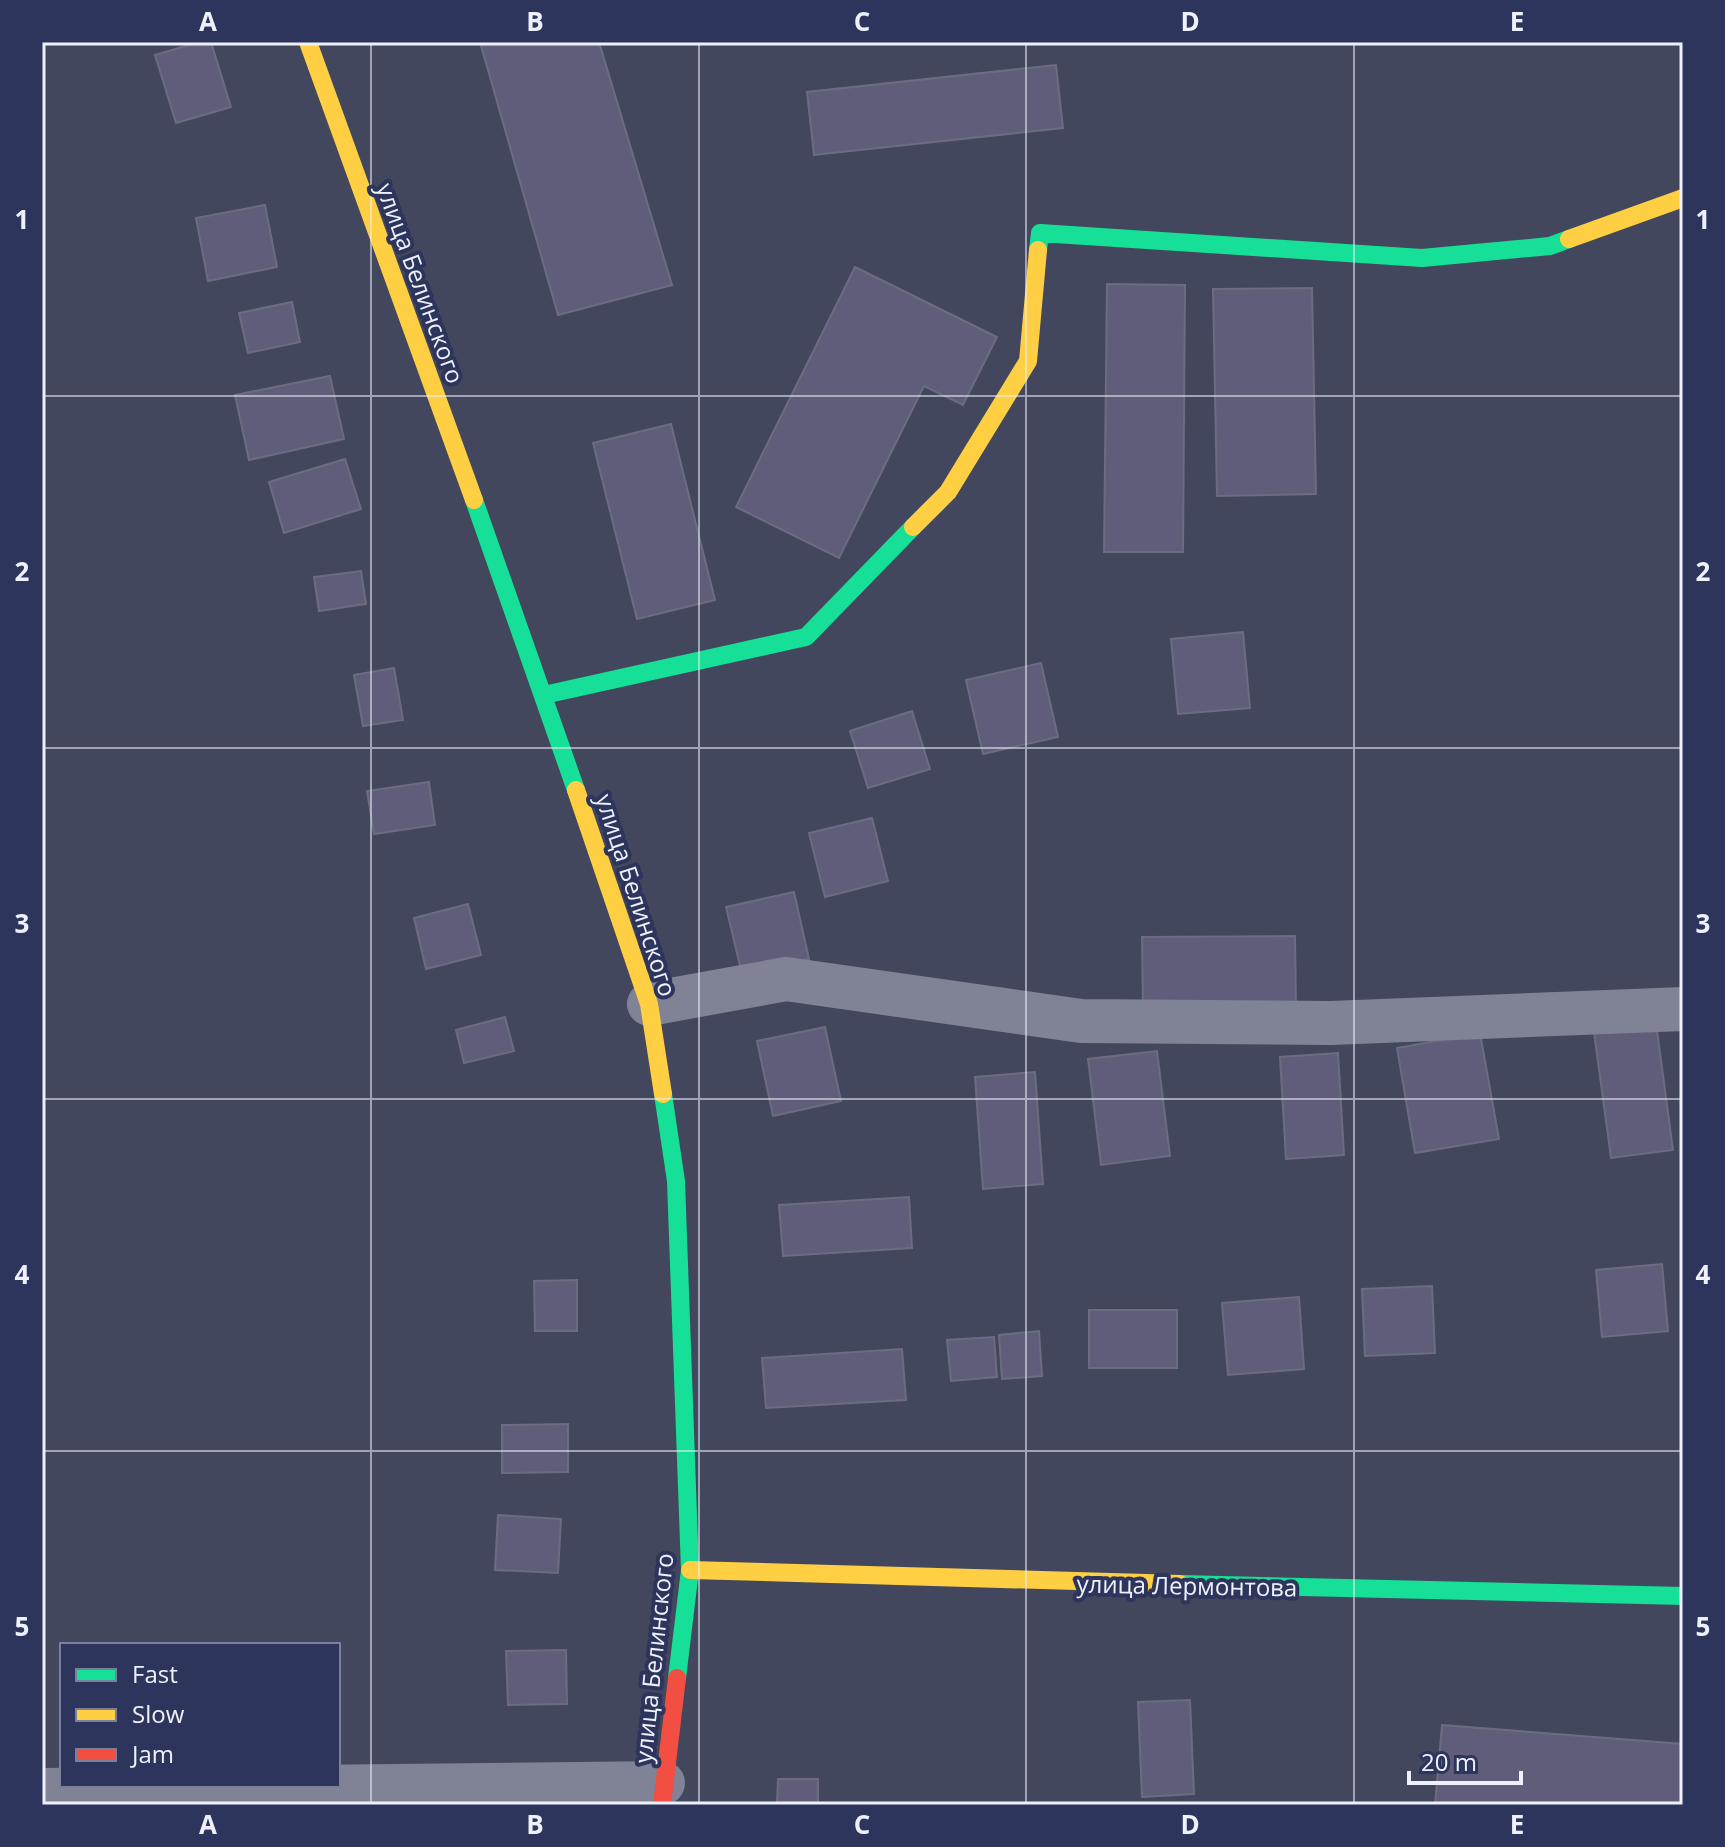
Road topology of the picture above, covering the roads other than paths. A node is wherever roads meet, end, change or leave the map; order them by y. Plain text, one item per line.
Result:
1 (308, 42) edge
2 (1683, 198) edge
3 (544, 695) junction
4 (649, 1004) junction
5 (1683, 1009) edge
6 (690, 1570) junction
7 (1683, 1596) edge
8 (42, 1790) edge
9 (663, 1794) edge

1 - 3 street, улица Белинского
2 - 3 street
3 - 4 street, улица Белинского
4 - 5 street
4 - 6 street, улица Белинского
6 - 7 street, улица Лермонтова
6 - 9 street, улица Белинского
8 - 9 street

